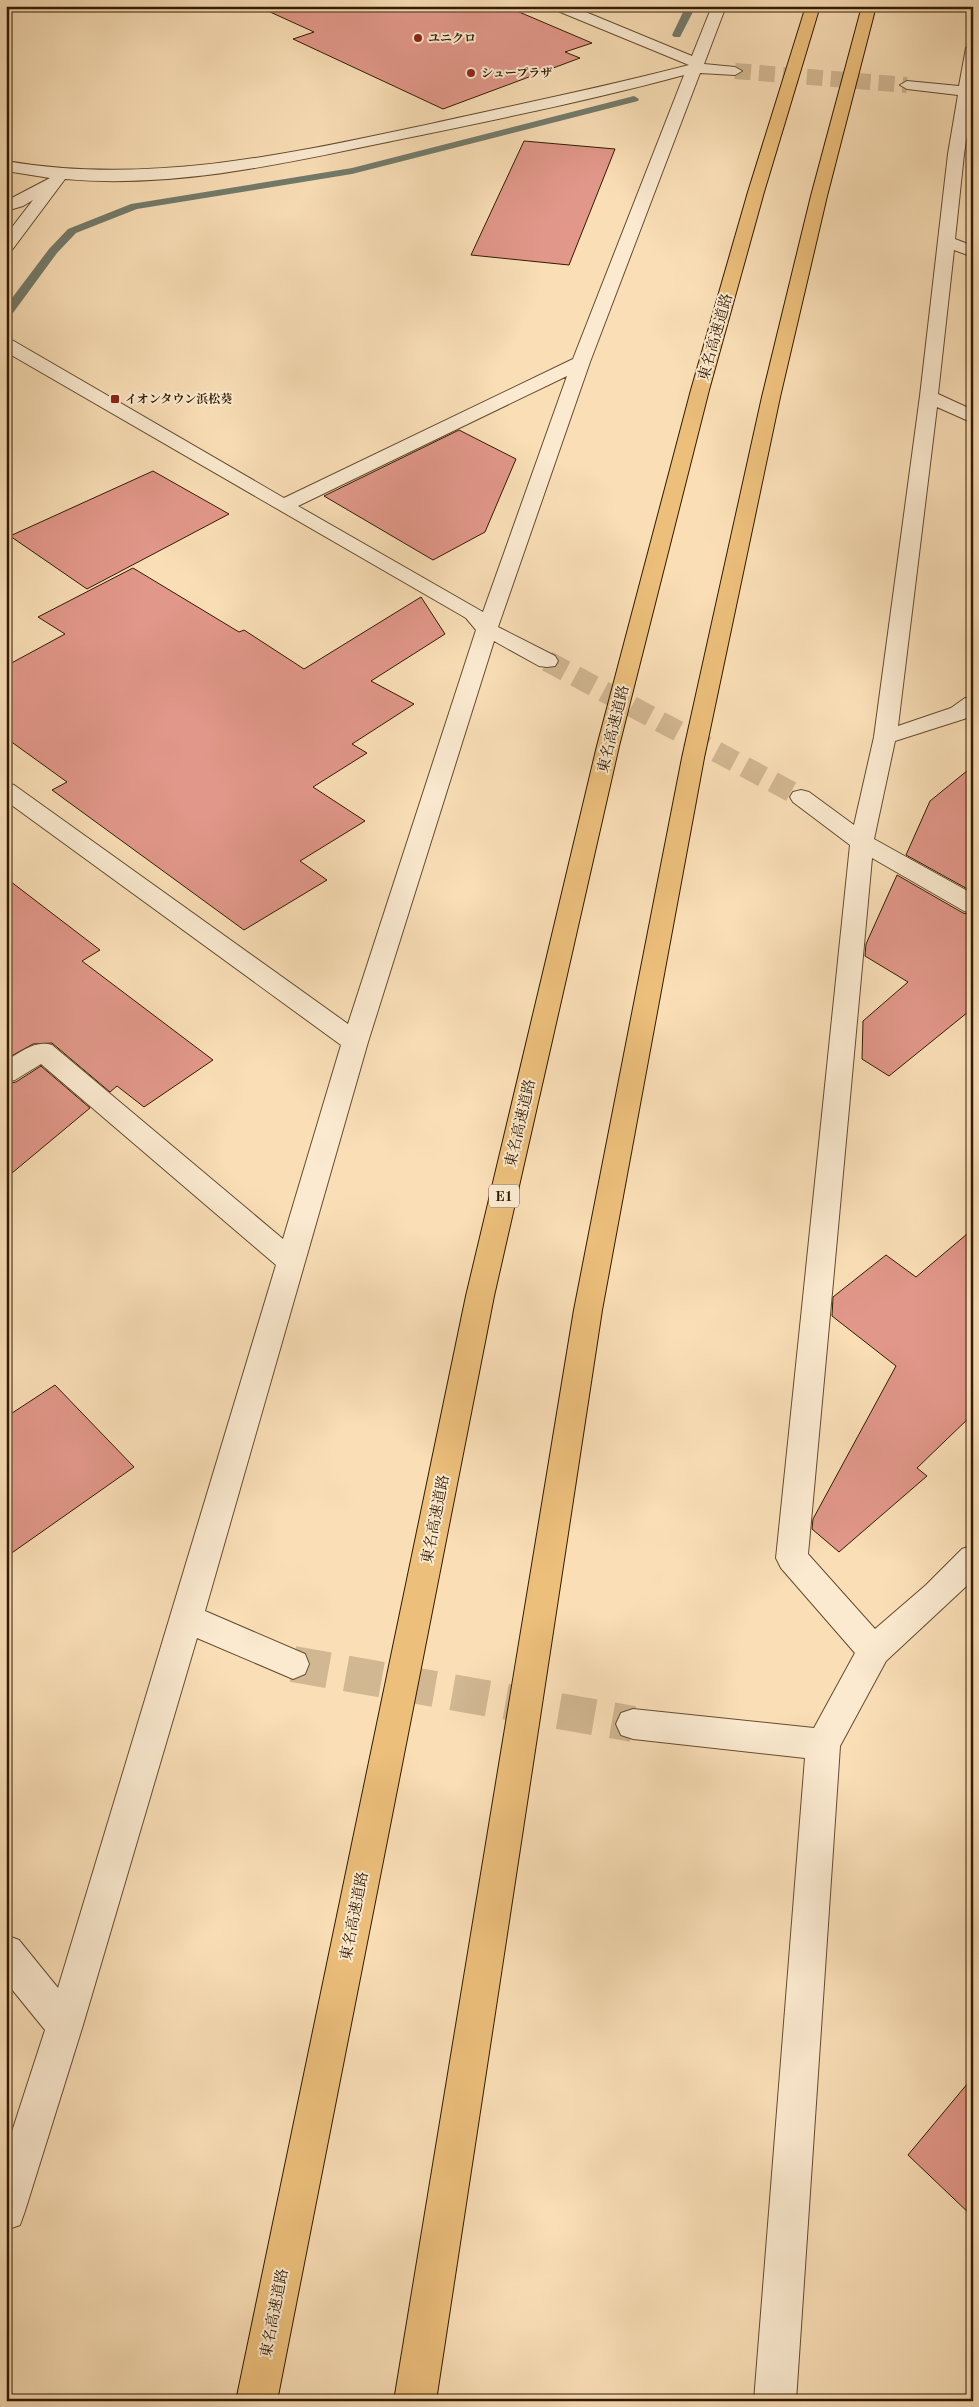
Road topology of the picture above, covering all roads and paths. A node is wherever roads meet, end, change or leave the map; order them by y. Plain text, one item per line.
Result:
1 (558, 6) edge
2 (719, 6) edge
3 (813, 6) edge
4 (869, 6) edge
5 (973, 48) edge
6 (696, 65) junction
7 (735, 71) tunnel mouth
8 (907, 85) tunnel mouth
9 (969, 91) edge
10 (964, 156) edge
11 (6, 166) edge
12 (61, 174) junction
13 (6, 206) edge
14 (946, 241) junction
15 (6, 246) edge
16 (973, 252) edge
17 (6, 344) edge
18 (581, 362) junction
19 (928, 396) junction
20 (973, 417) edge
21 (283, 506) junction
22 (488, 630) junction
23 (547, 661) tunnel mouth
24 (973, 703) edge
25 (885, 738) junction
26 (6, 790) edge
27 (801, 797) tunnel mouth
28 (862, 842) junction
29 (973, 905) edge
30 (355, 1042) junction
31 (6, 1073) edge
32 (290, 1260) junction
33 (973, 1559) edge
34 (187, 1618) junction
35 (874, 1651) junction
36 (293, 1664) tunnel mouth
37 (633, 1724) tunnel mouth
38 (823, 1744) junction
39 (6, 1953) edge
40 (65, 2025) junction
41 (6, 2211) edge
42 (256, 2401) edge
43 (415, 2401) edge
44 (775, 2401) edge

1 - 6 street
2 - 6 street
3 - 42 highway, 東名高速道路 / E1
4 - 43 highway
5 - 9 street
6 - 7 street
6 - 12 street
6 - 18 street
8 - 9 street
9 - 10 street
10 - 14 street
11 - 12 street
12 - 13 street
12 - 15 street
14 - 16 street
14 - 19 street
17 - 21 street
18 - 21 street
18 - 22 street
19 - 20 street
19 - 25 street
21 - 22 street
22 - 23 street
22 - 30 street
24 - 25 street
25 - 28 street
26 - 30 street
27 - 28 street
28 - 29 street
28 - 35 street
30 - 32 street
31 - 32 street
32 - 34 street
33 - 35 street
34 - 36 street
34 - 40 street
35 - 38 street
37 - 38 street
38 - 44 street
39 - 40 street
40 - 41 street

